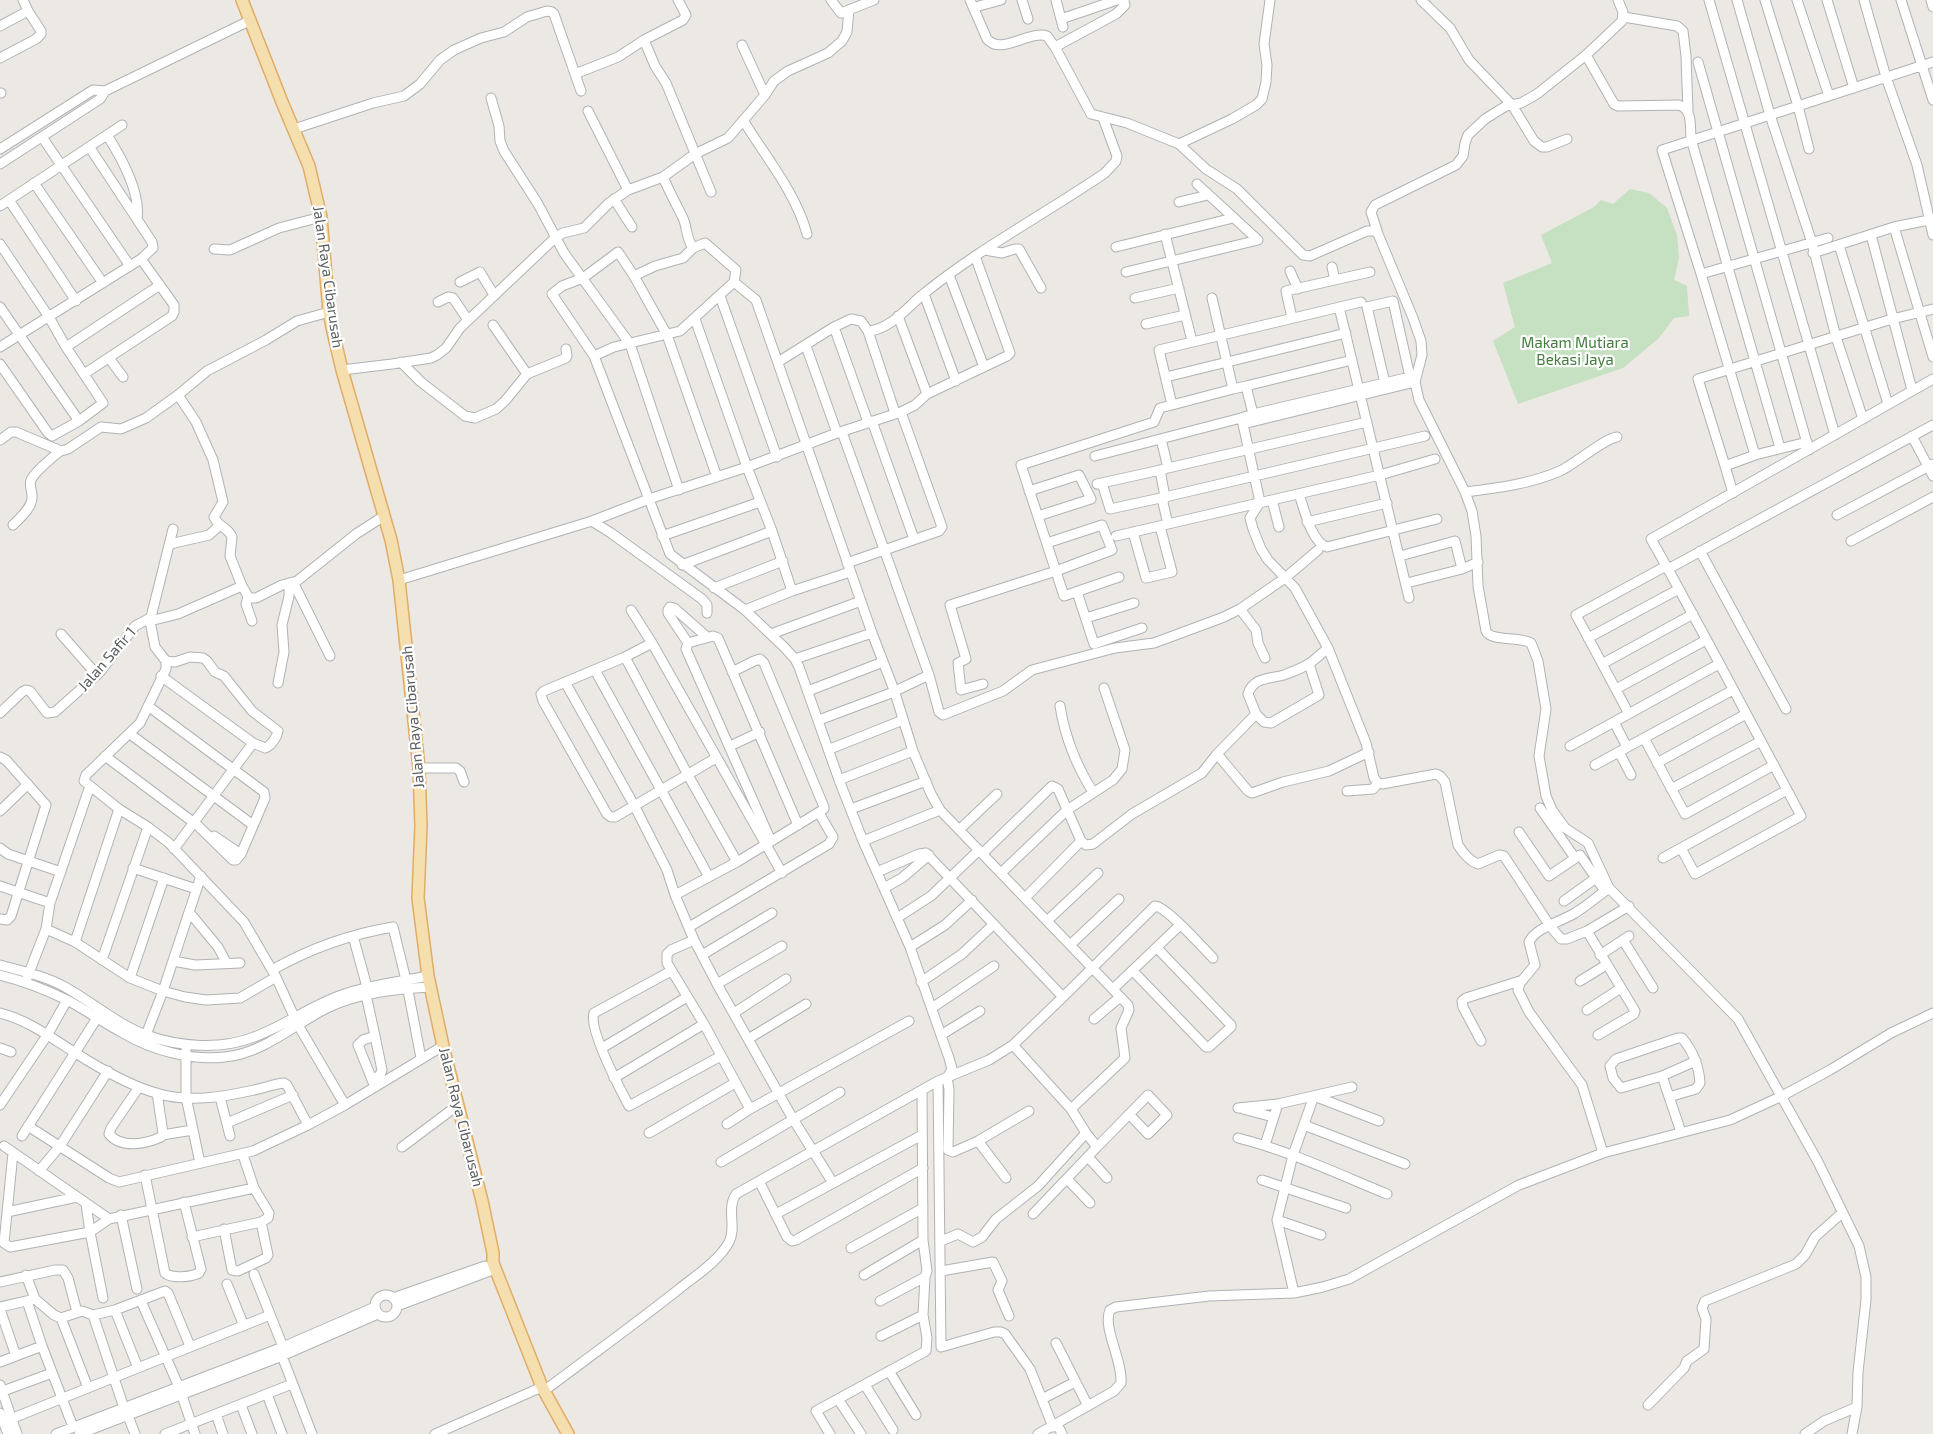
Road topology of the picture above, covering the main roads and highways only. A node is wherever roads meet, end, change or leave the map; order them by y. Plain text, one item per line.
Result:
1 (242, 0) edge
2 (568, 1434) edge

1 - 2 main road, Jalan Raya Cibarusah

